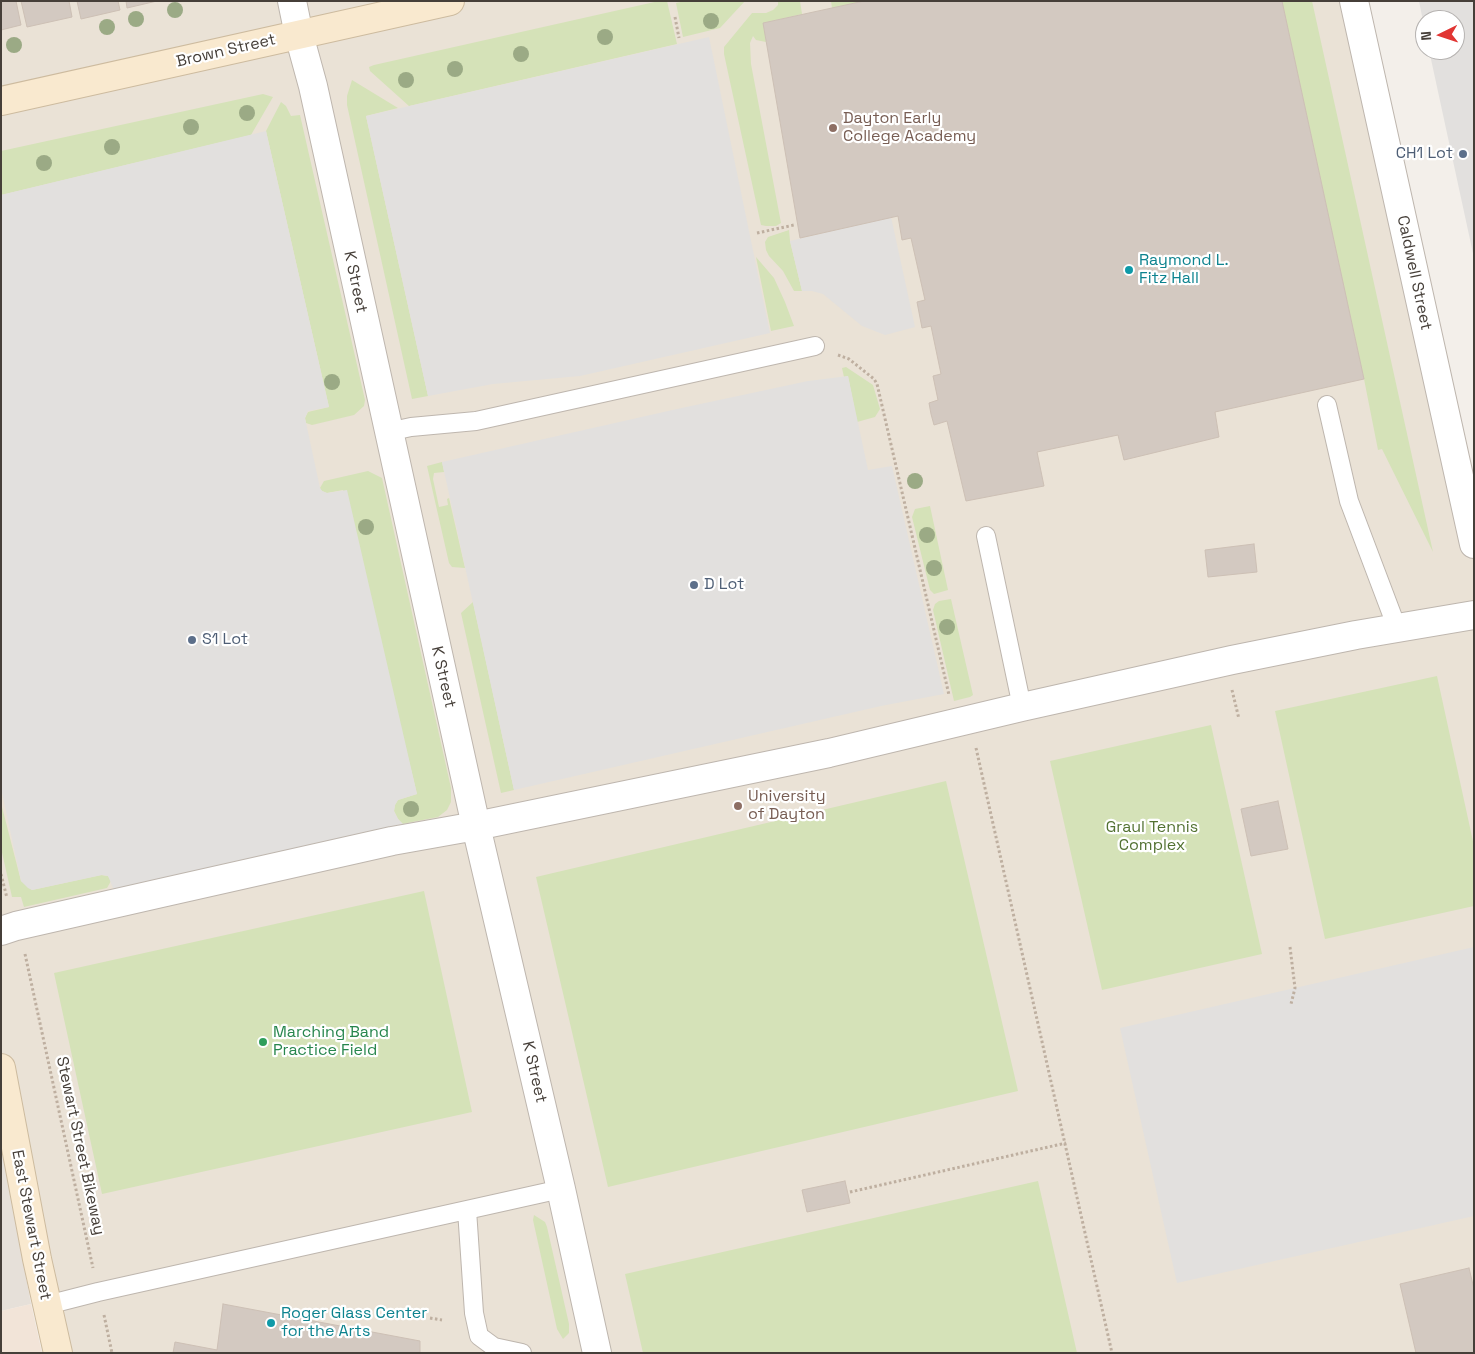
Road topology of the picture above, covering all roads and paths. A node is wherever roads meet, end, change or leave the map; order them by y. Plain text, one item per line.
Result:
1 (292, 1) edge
2 (450, 1) edge
3 (1354, 1) edge
4 (676, 17) dead end
5 (299, 35) junction
6 (679, 38) dead end
7 (1, 101) edge
8 (794, 225) dead end
9 (757, 233) dead end
10 (815, 346) dead end
11 (838, 355) dead end
12 (1327, 405) dead end
13 (388, 432) junction
14 (986, 536) dead end
15 (1474, 544) edge
16 (1474, 615) edge
17 (1397, 628) junction
18 (950, 700) dead end
19 (1022, 707) junction
20 (976, 746) dead end
21 (476, 826) junction
22 (1, 874) edge
23 (7, 900) dead end
24 (12, 938) edge
25 (1290, 947) dead end
26 (1291, 1004) dead end
27 (1, 1068) edge
28 (1066, 1143) junction
29 (561, 1189) junction
30 (850, 1192) dead end
31 (467, 1210) junction
32 (98, 1292) junction
33 (47, 1305) junction
34 (430, 1318) dead end
35 (442, 1320) dead end
36 (58, 1353) edge
37 (112, 1353) edge
38 (522, 1353) edge
39 (597, 1353) edge
40 (1112, 1353) edge

1 - 5 street, K Street
2 - 5 street, Brown Street
3 - 15 street, Caldwell Street
4 - 6 path
5 - 7 street, Brown Street
5 - 13 street, K Street
8 - 9 path
10 - 13 lane
11 - 18 path
12 - 17 lane
13 - 21 street, K Street
14 - 19 lane
16 - 17 street
17 - 19 street
19 - 21 street
20 - 28 path
21 - 24 street
21 - 29 street, K Street
22 - 23 path
24 - 32 path, Stewart Street Bikeway
25 - 26 path
27 - 33 street, East Stewart Street
28 - 30 path
28 - 40 path
29 - 31 lane
29 - 39 street, K Street
31 - 32 lane
31 - 38 lane
32 - 33 lane
32 - 37 path, Stewart Street Bikeway
33 - 36 street, East Stewart Street
34 - 35 path

